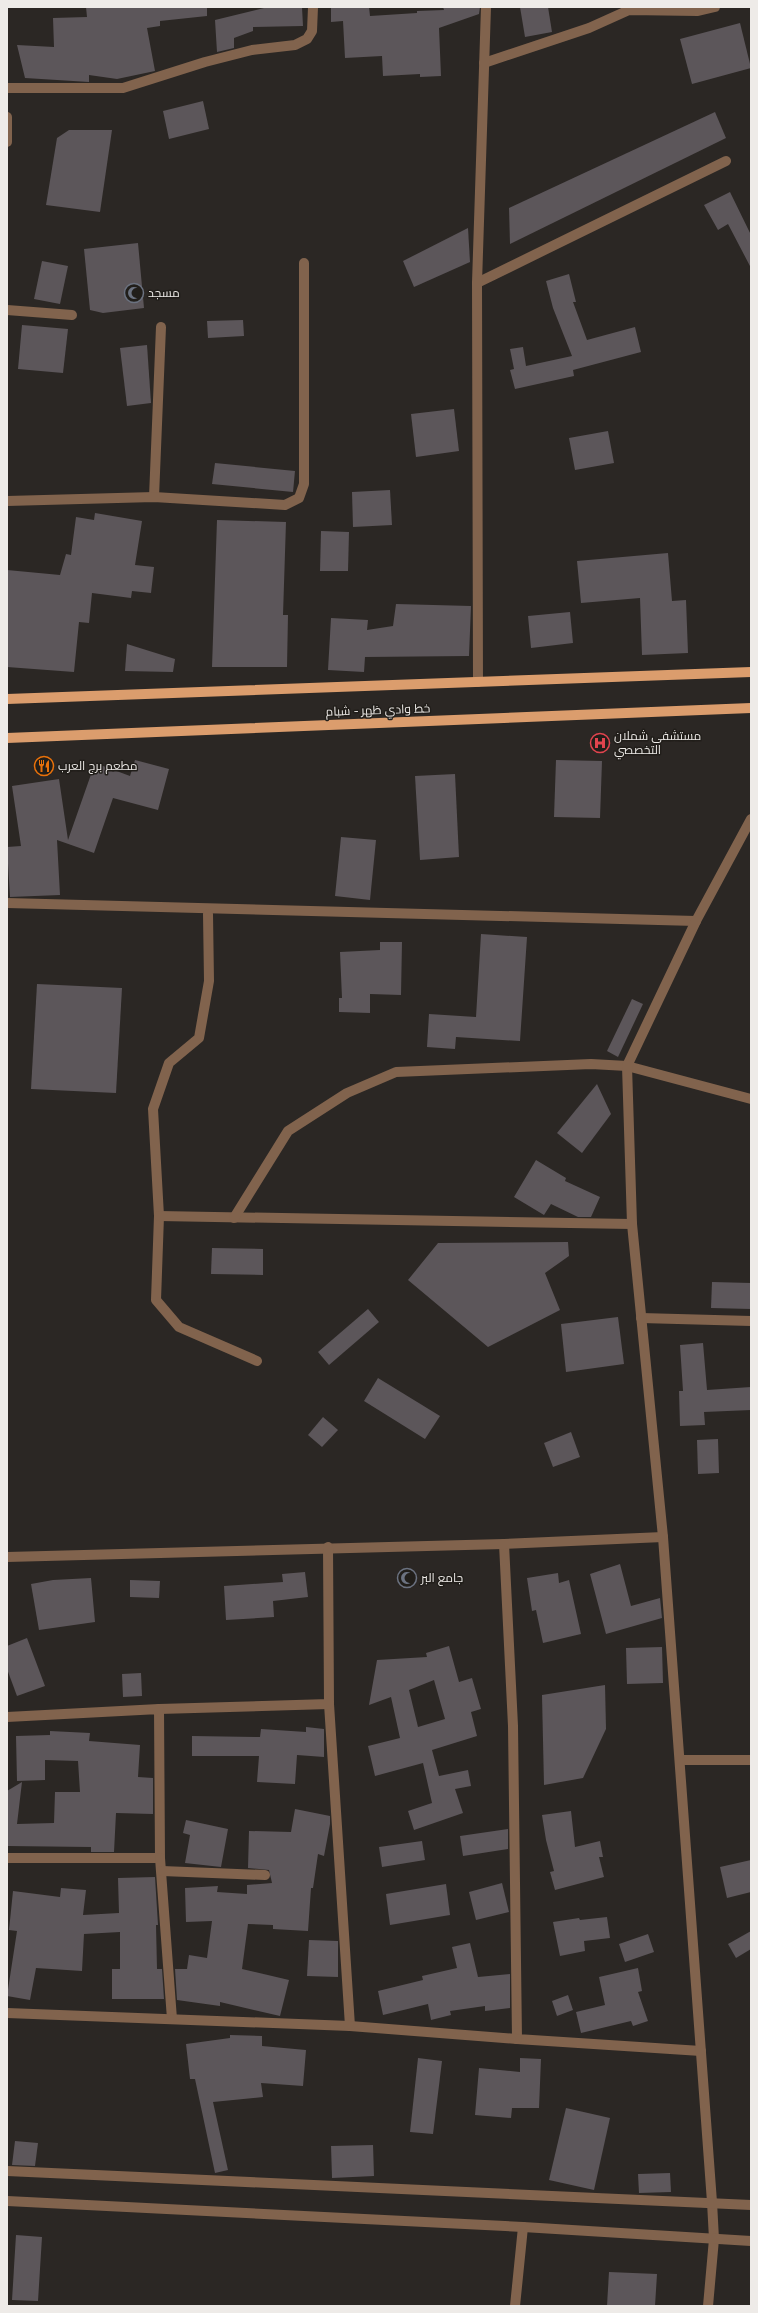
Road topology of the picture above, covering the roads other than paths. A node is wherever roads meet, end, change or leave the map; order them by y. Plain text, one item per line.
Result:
1 (313, 7) edge
2 (486, 7) edge
3 (715, 7) edge
4 (484, 63) junction
5 (7, 88) edge
6 (7, 117) edge
7 (7, 142) edge
8 (726, 161) dead end
9 (304, 263) dead end
10 (478, 283) junction
11 (7, 310) edge
12 (72, 315) dead end
13 (161, 327) dead end
14 (154, 497) junction
15 (7, 501) edge
16 (751, 672) edge
17 (478, 682) junction
18 (7, 699) edge
19 (751, 708) edge
20 (7, 738) edge
21 (751, 818) edge
22 (7, 903) edge
23 (208, 914) dead end
24 (696, 921) junction
25 (627, 1066) junction
26 (751, 1098) edge
27 (158, 1216) junction
28 (234, 1218) junction
29 (632, 1224) junction
30 (641, 1318) junction
31 (751, 1321) edge
32 (257, 1360) dead end
33 (663, 1537) junction
34 (504, 1544) junction
35 (328, 1547) junction
36 (7, 1557) edge
37 (329, 1704) junction
38 (159, 1709) junction
39 (7, 1717) edge
40 (680, 1760) junction
41 (751, 1760) edge
42 (7, 1858) edge
43 (160, 1858) junction
44 (162, 1871) junction
45 (265, 1875) dead end
46 (7, 2013) edge
47 (172, 2019) junction
48 (350, 2026) junction
49 (517, 2040) junction
50 (701, 2051) junction
51 (7, 2171) edge
52 (7, 2201) edge
53 (712, 2202) junction
54 (751, 2206) edge
55 (523, 2227) junction
56 (714, 2239) junction
57 (751, 2241) edge
58 (515, 2306) edge
59 (708, 2306) edge

1 - 5 street
2 - 4 street
3 - 4 street
4 - 10 street
6 - 7 street
8 - 10 street
9 - 14 street
10 - 17 street
11 - 12 street
13 - 14 street
14 - 15 street
16 - 17 main road, خط وادي ظهر - شبام
17 - 18 main road, خط وادي ظهر - شبام
19 - 20 main road, خط وادي ظهر - شبام
21 - 24 street
22 - 24 street
23 - 27 street
24 - 25 street
25 - 26 street
25 - 28 street
25 - 29 street
27 - 28 street
27 - 32 street
28 - 29 street
29 - 30 street
30 - 31 street
30 - 33 street
33 - 34 street
33 - 40 street
34 - 35 street
34 - 49 street
35 - 36 street
35 - 37 street
37 - 38 street
37 - 48 street
38 - 39 street
38 - 43 street
40 - 41 street
40 - 50 street
42 - 43 street
43 - 44 street
44 - 45 street
44 - 47 street
46 - 47 street
47 - 48 street
48 - 49 street
49 - 50 street
50 - 53 street
51 - 53 street
52 - 55 street
53 - 54 street
53 - 56 street
55 - 56 street
55 - 58 street
56 - 57 street
56 - 59 street

